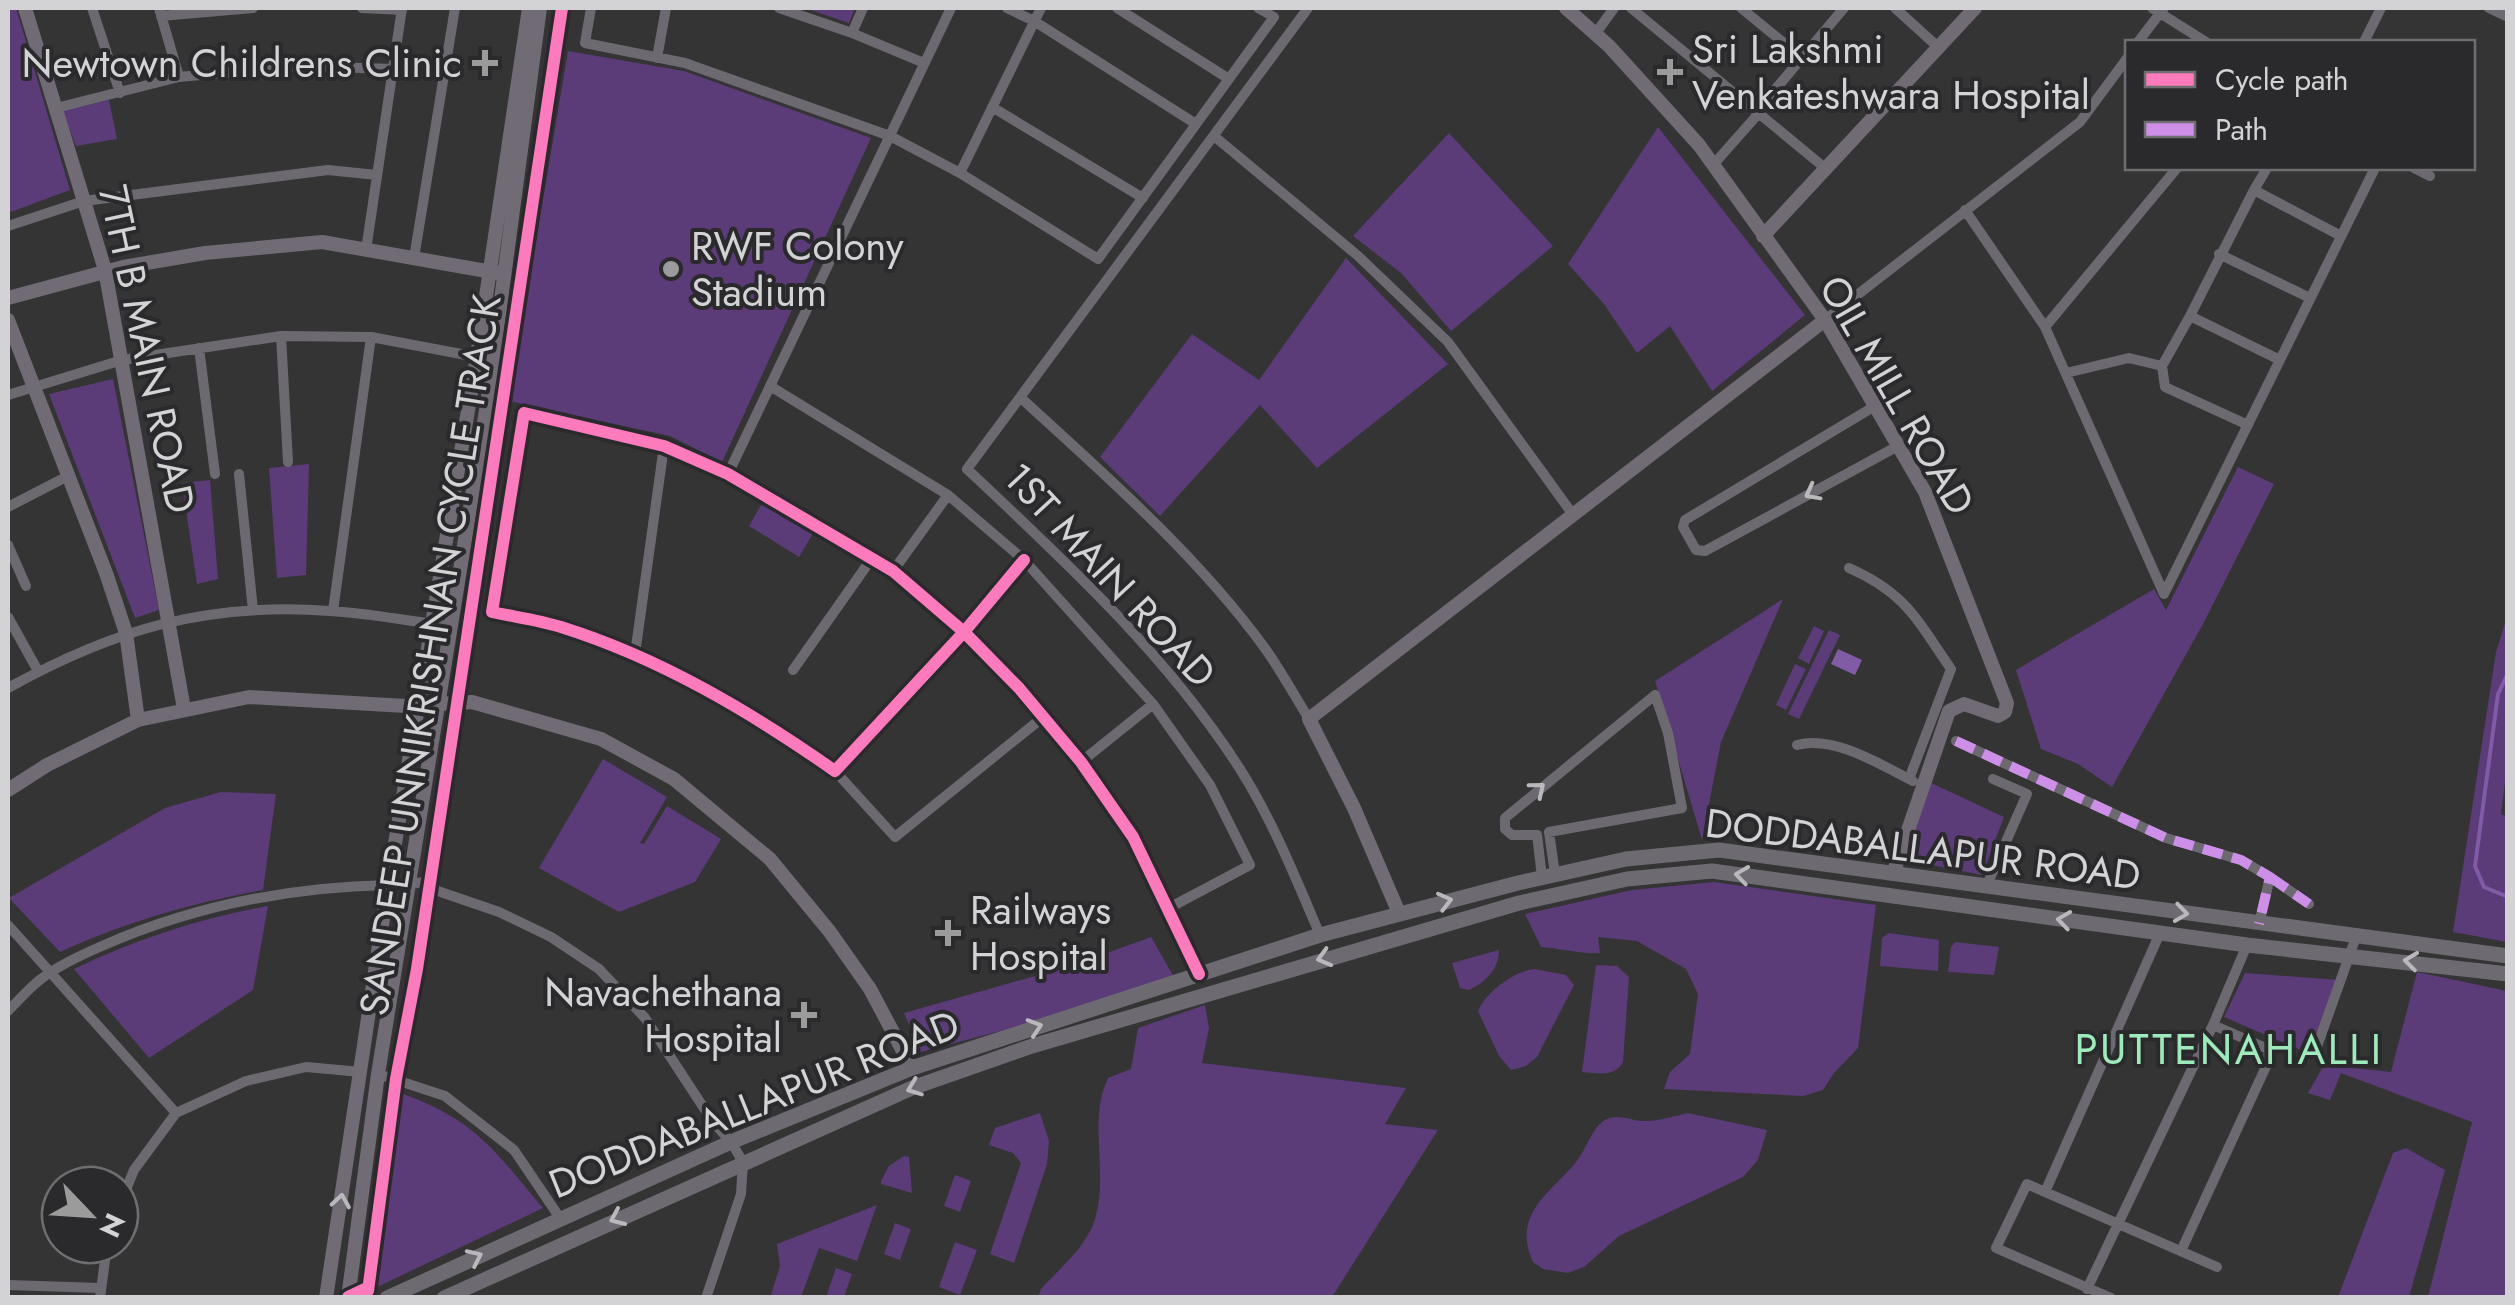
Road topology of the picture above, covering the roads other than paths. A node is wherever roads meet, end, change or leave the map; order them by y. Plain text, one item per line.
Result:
1 (25, 8) edge
2 (92, 8) edge
3 (253, 8) edge
4 (362, 8) edge
5 (454, 8) edge
6 (529, 8) edge
7 (540, 8) edge
8 (590, 8) edge
9 (666, 8) edge
10 (778, 8) edge
11 (863, 8) edge
12 (951, 8) edge
13 (1007, 8) edge
14 (1041, 8) edge
15 (1117, 8) edge
16 (1258, 8) edge
17 (1308, 8) edge
18 (1566, 8) edge
19 (1614, 8) edge
20 (1631, 8) edge
21 (1740, 8) edge
22 (1844, 8) edge
23 (1894, 8) edge
24 (1975, 8) edge
25 (2381, 8) edge
26 (2489, 8) edge
27 (402, 9) edge
28 (2158, 10) edge
29 (160, 12) edge
30 (2508, 17) edge
31 (1034, 21) junction
32 (852, 33) junction
33 (1596, 33) junction
34 (2139, 40) edge
35 (2203, 40) edge
36 (2365, 40) edge
37 (1938, 47) junction
38 (658, 58) junction
39 (1801, 58) junction
40 (2125, 61) edge
41 (924, 64) junction
42 (393, 68) junction
43 (178, 78) junction
44 (1229, 80) junction
45 (120, 93) junction
46 (992, 107) junction
47 (56, 108) junction
48 (1758, 112) junction
49 (1196, 124) junction
50 (890, 136) junction
51 (1214, 136) junction
52 (1713, 165) junction
53 (1825, 168) junction
54 (2175, 170) edge
55 (2266, 170) edge
56 (2375, 170) edge
57 (2418, 170) edge
58 (377, 174) junction
59 (960, 174) junction
60 (2430, 176) dead end
61 (2254, 190) junction
62 (1142, 198) junction
63 (84, 200) junction
64 (1966, 210) junction
65 (8, 226) edge
66 (1763, 236) junction
67 (2342, 236) junction
68 (366, 250) junction
69 (2219, 254) junction
70 (414, 258) junction
71 (105, 270) junction
72 (496, 273) junction
73 (8, 298) edge
74 (2310, 298) junction
75 (2190, 316) junction
76 (8, 320) edge
77 (1825, 320) junction
78 (2045, 326) junction
79 (281, 336) junction
80 (371, 337) junction
81 (199, 348) junction
82 (477, 358) junction
83 (122, 360) junction
84 (2280, 360) junction
85 (2162, 366) junction
86 (2066, 373) junction
87 (33, 386) junction
88 (770, 386) junction
89 (8, 395) edge
90 (1020, 398) junction
91 (1875, 406) junction
92 (2248, 425) junction
93 (664, 446) junction
94 (1898, 446) junction
95 (288, 462) dead end
96 (215, 474) dead end
97 (239, 474) dead end
98 (728, 474) junction
99 (68, 476) junction
100 (948, 495) junction
101 (8, 508) edge
102 (1574, 516) junction
103 (8, 545) edge
104 (872, 558) junction
105 (1024, 560) junction
106 (1849, 568) dead end
107 (893, 571) junction
108 (26, 586) dead end
109 (253, 610) junction
110 (333, 611) junction
111 (8, 617) edge
112 (170, 620) junction
113 (430, 624) junction
114 (451, 626) junction
115 (964, 632) junction
116 (126, 634) junction
117 (635, 654) junction
118 (793, 670) dead end
119 (38, 672) junction
120 (442, 680) junction
121 (8, 688) edge
122 (472, 702) junction
123 (1153, 704) junction
124 (416, 705) junction
125 (438, 705) junction
126 (1944, 707) junction
127 (184, 708) junction
128 (1042, 718) junction
129 (1309, 719) junction
130 (138, 720) junction
131 (1956, 742) dead end
132 (1797, 745) dead end
133 (1081, 762) junction
134 (835, 772) junction
135 (1993, 778) dead end
136 (1916, 782) junction
137 (8, 790) edge
138 (1550, 832) junction
139 (1536, 835) junction
140 (1893, 874) junction
141 (1548, 876) junction
142 (2270, 877) junction
143 (409, 884) junction
144 (388, 885) junction
145 (1506, 886) junction
146 (1986, 887) junction
147 (2310, 904) dead end
148 (1512, 905) junction
149 (1165, 910) junction
150 (1400, 913) junction
151 (8, 924) edge
152 (2260, 924) junction
153 (2160, 933) junction
154 (1320, 935) junction
155 (2356, 937) junction
156 (2247, 945) junction
157 (2352, 954) junction
158 (2508, 956) edge
159 (50, 972) junction
160 (1198, 974) junction
161 (2508, 974) edge
162 (8, 1011) edge
163 (2213, 1026) junction
164 (2316, 1052) dead end
165 (912, 1068) junction
166 (361, 1072) junction
167 (378, 1074) junction
168 (176, 1113) junction
169 (731, 1142) junction
170 (743, 1162) junction
171 (138, 1165) edge
172 (2045, 1192) junction
173 (560, 1218) junction
174 (2118, 1224) junction
175 (2181, 1251) junction
176 (104, 1265) edge
177 (2217, 1267) dead end
178 (8, 1285) edge
179 (2088, 1288) junction
180 (100, 1293) edge
181 (326, 1298) edge
182 (348, 1298) edge
183 (387, 1298) edge
184 (444, 1298) edge
185 (706, 1298) edge
186 (2110, 1298) edge

1 - 47 street, 7TH B MAIN ROAD
2 - 45 street
3 - 29 street
4 - 27 street
5 - 70 street
6 - 72 street
7 - 72 street
8 - 38 street
9 - 38 street
10 - 32 street
11 - 32 street
12 - 41 street
13 - 31 street
14 - 31 street
15 - 44 street
16 - 44 street
17 - 51 street
18 - 33 street, OIL MILL ROAD
19 - 33 street
20 - 48 street
21 - 39 street
22 - 39 street
23 - 37 street
24 - 37 street
25 - 36 street
26 - 30 street
27 - 42 street
28 - 34 street
28 - 35 street
29 - 43 street
31 - 46 street
31 - 49 street
32 - 41 street
33 - 52 street, OIL MILL ROAD
37 - 53 street
38 - 50 street
39 - 48 street
40 - 64 street
41 - 50 street
42 - 43 street
42 - 58 street
43 - 45 street
44 - 49 street
45 - 47 street
46 - 59 street
46 - 62 street
47 - 63 street, 7TH B MAIN ROAD
48 - 52 street
48 - 53 street
49 - 62 street
50 - 59 street
50 - 88 street
51 - 90 street
51 - 102 street
52 - 66 street, OIL MILL ROAD
53 - 66 street
54 - 78 street
55 - 61 street
56 - 67 street
57 - 60 street
58 - 63 street
58 - 68 street
59 - 62 street
61 - 67 street
61 - 69 street
63 - 65 street
63 - 71 street, 7TH B MAIN ROAD
64 - 77 street
64 - 78 street
66 - 77 street, OIL MILL ROAD
67 - 74 street
68 - 70 street
68 - 71 street
69 - 74 street
69 - 75 street
70 - 72 street
71 - 73 street
71 - 83 street, 7TH B MAIN ROAD
72 - 82 street
72 - 114 street
74 - 84 street
75 - 84 street
75 - 85 street
76 - 87 street
77 - 91 street, OIL MILL ROAD
77 - 102 street
78 - 86 street
79 - 80 street
79 - 81 street
79 - 95 street
80 - 82 street
80 - 110 street
81 - 83 street
81 - 96 street
82 - 113 street
83 - 87 street
83 - 112 street, 7TH B MAIN ROAD
84 - 92 street
85 - 86 street
85 - 92 street
86 - 92 street
87 - 89 street
87 - 99 street
88 - 98 street
88 - 100 street
90 - 129 street
90 - 154 street, 1ST MAIN ROAD
91 - 94 street, OIL MILL ROAD
94 -> 91 street
93 - 98 street
93 - 117 street
93 - 117 street
94 - 126 street, OIL MILL ROAD
97 - 109 street
98 - 104 street
99 - 101 street
99 - 116 street
100 - 105 street
100 - 107 street
102 - 129 street
103 - 108 street
104 - 107 street
104 - 118 street
105 - 115 street
105 - 123 street
106 - 126 street
107 - 115 street
109 - 110 street
109 - 112 street
110 - 113 street
111 - 119 street
112 - 116 street
112 - 127 street, 7TH B MAIN ROAD
113 - 114 street
113 - 124 street
114 - 120 street
115 - 128 street
115 - 134 street
116 - 119 street
116 - 130 street
117 - 134 street
119 - 121 street
120 - 122 street
120 - 125 street
122 - 125 street
122 - 165 street
123 - 133 street
123 - 149 street
124 - 125 street
124 - 127 street
124 - 144 street
125 - 143 street
126 - 136 street
127 - 130 street
128 - 133 street
128 - 134 street
129 - 150 street
130 - 137 street
131 - 142 street
132 - 136 street
133 - 149 street
135 - 146 street
136 - 140 street
138 - 139 street
139 -> 138 street
138 - 141 street
139 - 141 street
140 - 141 main road, DODDABALLAPUR ROAD
140 - 146 main road, DODDABALLAPUR ROAD
141 - 145 main road, DODDABALLAPUR ROAD
142 - 147 street
142 - 152 street
143 - 167 street
143 - 169 street
144 - 159 street
144 - 166 street
145 - 148 main road
150 -> 145 main road, DODDABALLAPUR ROAD
146 -> 152 main road, DODDABALLAPUR ROAD
153 -> 148 main road, DODDABALLAPUR ROAD
148 -> 170 main road, DODDABALLAPUR ROAD
149 - 160 street
150 - 154 main road, DODDABALLAPUR ROAD
151 - 159 street
152 - 155 main road, DODDABALLAPUR ROAD
153 - 156 main road, DODDABALLAPUR ROAD
153 - 172 street
154 - 160 main road, DODDABALLAPUR ROAD
155 - 157 street
155 - 158 main road, DODDABALLAPUR ROAD
156 - 157 main road, DODDABALLAPUR ROAD
156 - 163 street
161 -> 157 main road, DODDABALLAPUR ROAD
157 - 164 street
159 - 162 street
159 - 168 street
165 -> 160 main road, DODDABALLAPUR ROAD
163 - 174 street
163 - 175 street
165 - 169 main road, DODDABALLAPUR ROAD
166 - 168 street
181 -> 166 street
167 - 173 street
167 - 182 street
168 - 171 street
169 - 170 street
169 - 173 main road, DODDABALLAPUR ROAD
170 -> 184 main road, DODDABALLAPUR ROAD
170 - 185 street
172 - 174 street
172 - 179 street
183 -> 173 main road, DODDABALLAPUR ROAD
174 - 175 street
174 - 179 street
175 - 177 street
176 - 180 street
178 - 180 street
179 - 186 street

